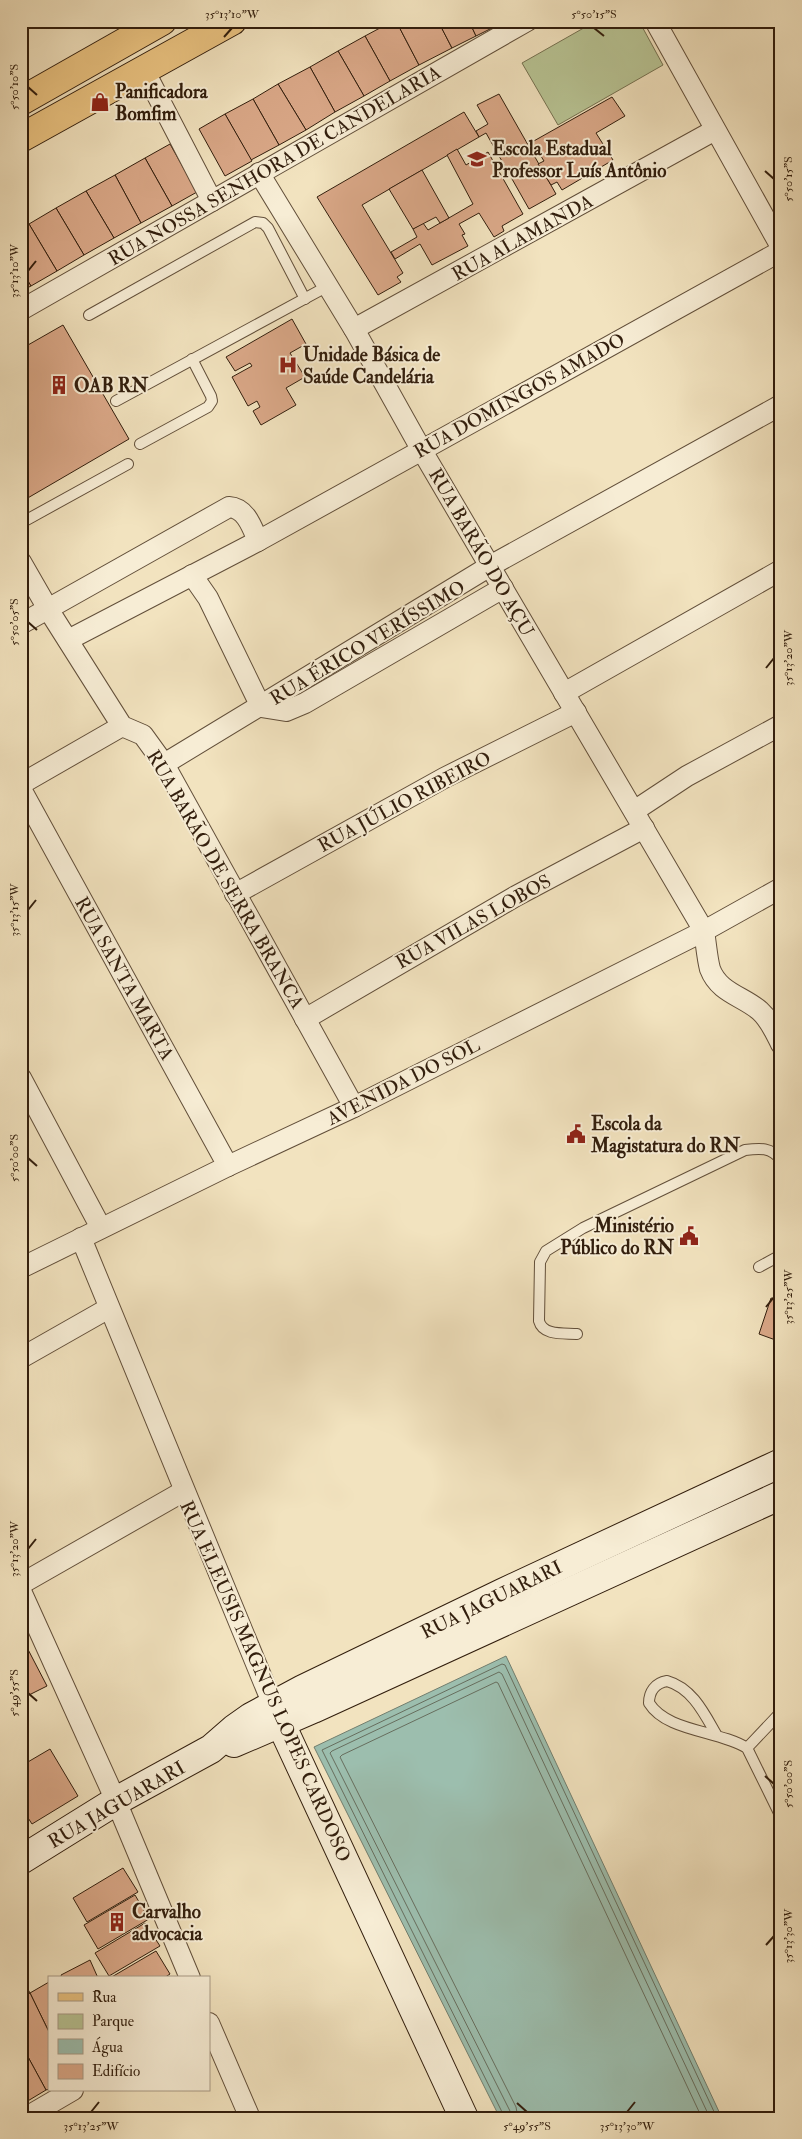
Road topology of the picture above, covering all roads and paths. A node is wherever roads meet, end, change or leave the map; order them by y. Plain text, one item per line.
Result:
1 (162, 21) edge
2 (232, 21) edge
3 (655, 21) edge
4 (524, 22) edge
5 (144, 70) junction
6 (57, 82) junction
7 (21, 101) edge
8 (27, 127) edge
9 (715, 130) junction
10 (259, 173) junction
11 (212, 200) junction
12 (781, 249) edge
13 (328, 286) junction
14 (305, 299) junction
15 (21, 310) edge
16 (89, 315) dead end
17 (354, 329) junction
18 (192, 359) junction
19 (116, 401) dead end
20 (781, 405) edge
21 (140, 444) dead end
22 (422, 449) junction
23 (128, 464) dead end
24 (22, 522) edge
25 (258, 541) junction
26 (21, 562) edge
27 (490, 566) junction
28 (781, 570) edge
29 (192, 575) junction
30 (503, 588) junction
31 (48, 609) junction
32 (21, 624) edge
33 (68, 640) junction
34 (564, 693) junction
35 (261, 707) junction
36 (576, 712) junction
37 (781, 725) edge
38 (122, 726) junction
39 (164, 764) junction
40 (21, 784) edge
41 (21, 789) edge
42 (639, 819) junction
43 (781, 888) edge
44 (235, 894) junction
45 (704, 931) junction
46 (305, 1019) junction
47 (779, 1041) edge
48 (21, 1078) edge
49 (354, 1107) junction
50 (781, 1160) edge
51 (228, 1166) junction
52 (101, 1228) junction
53 (81, 1238) junction
54 (781, 1255) edge
55 (759, 1267) dead end
56 (21, 1268) edge
57 (109, 1308) junction
58 (577, 1334) dead end
59 (21, 1358) edge
60 (781, 1463) edge
61 (184, 1491) junction
62 (778, 1498) edge
63 (21, 1584) edge
64 (21, 1591) edge
65 (781, 1712) edge
66 (277, 1714) junction
67 (716, 1734) junction
68 (747, 1748) junction
69 (116, 1801) junction
70 (781, 1818) edge
71 (21, 1860) edge
72 (189, 1976) edge
73 (210, 2025) edge
74 (70, 2092) edge
75 (24, 2118) edge
76 (250, 2118) edge
77 (464, 2118) edge

1 - 6 main road
2 - 5 main road
3 - 9 street
4 - 10 street, RUA NOSSA SENHORA DE CANDELARIA
5 - 8 main road
5 - 11 street
6 - 7 main road
6 - 8 main road
9 - 12 street
9 - 17 street, RUA ALAMANDA
10 - 11 street, RUA NOSSA SENHORA DE CANDELARIA
10 - 13 street, RUA BARÃO DO AÇU
11 - 15 street, RUA NOSSA SENHORA DE CANDELARIA
12 - 22 street, RUA DOMINGOS AMADO
13 - 14 lane
13 - 17 street, RUA BARÃO DO AÇU
14 - 16 lane
14 - 18 lane
17 - 22 street, RUA BARÃO DO AÇU
18 - 19 lane
18 - 21 lane
20 - 27 street, RUA ÉRICO VERÍSSIMO
22 - 25 street, RUA DOMINGOS AMADO
22 - 27 street, RUA BARÃO DO AÇU
23 - 24 lane
25 - 29 street, RUA DOMINGOS AMADO
25 - 31 street
26 - 31 street
27 - 30 street, RUA BARÃO DO AÇU
27 - 35 street, RUA ÉRICO VERÍSSIMO
28 - 34 street
29 - 33 street, RUA DOMINGOS AMADO
29 - 35 street
30 - 34 street, RUA BARÃO DO AÇU
30 - 35 street
31 - 32 street
31 - 33 street
33 - 38 street
34 - 36 street, RUA BARÃO DO AÇU
35 - 39 street, RUA ÉRICO VERÍSSIMO
36 - 42 street, RUA BARÃO DO AÇU
36 - 44 street, RUA JÚLIO RIBEIRO
37 - 42 street, RUA VILAS LOBOS
38 - 39 street, RUA BARÃO DE SERRA BRANCA
38 - 40 street
39 - 44 street, RUA BARÃO DE SERRA BRANCA
41 - 51 street, RUA SANTA MARTA
42 - 45 street, RUA BARÃO DO AÇU
42 - 46 street, RUA VILAS LOBOS
43 - 45 street, AVENIDA DO SOL
44 - 46 street, RUA BARÃO DE SERRA BRANCA
45 - 47 street
45 - 49 street, AVENIDA DO SOL
46 - 49 street, RUA BARÃO DE SERRA BRANCA
48 - 52 street
49 - 51 street, AVENIDA DO SOL
50 - 58 lane
51 - 52 street, AVENIDA DO SOL
52 - 53 street, AVENIDA DO SOL
53 - 56 street, AVENIDA DO SOL
53 - 57 street, RUA ELEUSIS MAGNUS LOPES CARDOSO
54 - 55 lane
57 - 59 street
57 - 61 street, RUA ELEUSIS MAGNUS LOPES CARDOSO
60 - 66 main road, RUA JAGUARARI
61 - 63 street
61 - 66 street, RUA ELEUSIS MAGNUS LOPES CARDOSO
62 - 66 main road, RUA JAGUARARI
64 - 69 street
65 - 68 lane
66 - 69 main road, RUA JAGUARARI
66 - 77 main road, RUA ELEUSIS MAGNUS LOPES CARDOSO
67 - 67 lane
67 - 68 lane
68 - 70 lane
69 - 71 main road, RUA JAGUARARI
69 - 72 street
73 - 76 street
74 - 75 street

